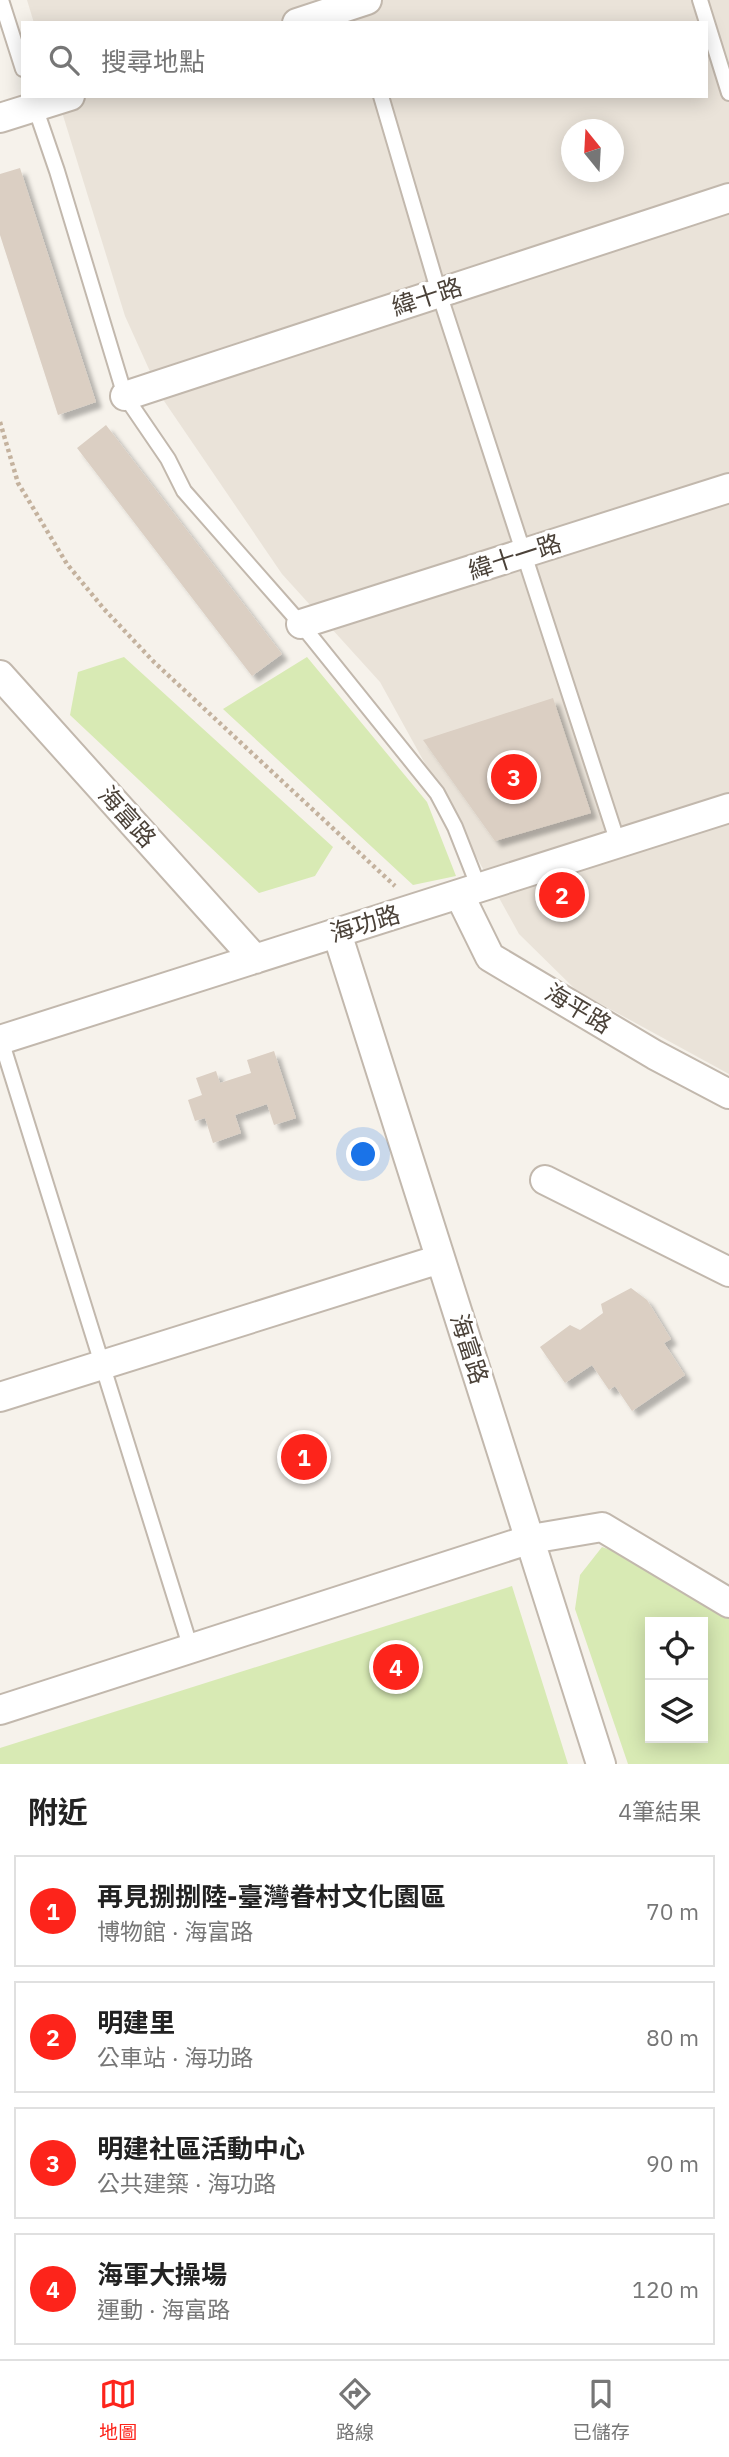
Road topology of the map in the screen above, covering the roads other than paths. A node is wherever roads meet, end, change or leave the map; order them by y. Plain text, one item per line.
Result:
1 (1, 0) edge
2 (700, 0) edge
3 (358, 7) edge
4 (305, 21) edge
5 (707, 21) edge
6 (708, 26) edge
7 (21, 63) edge
8 (729, 93) edge
9 (57, 98) edge
10 (382, 98) edge
11 (33, 102) edge
12 (0, 118) edge
13 (729, 198) edge
14 (439, 293) junction
15 (125, 396) junction
16 (729, 488) edge
17 (525, 554) junction
18 (301, 624) junction
19 (0, 675) edge
20 (13, 708) edge
21 (729, 808) edge
22 (618, 843) junction
23 (469, 891) junction
24 (337, 933) junction
25 (255, 959) junction
26 (0, 1040) edge
27 (729, 1094) edge
28 (545, 1180) dead end
29 (440, 1259) junction
30 (729, 1272) edge
31 (101, 1365) junction
32 (0, 1397) edge
33 (531, 1539) junction
34 (729, 1603) edge
35 (191, 1649) junction
36 (0, 1710) edge
37 (601, 1764) edge

1 - 7 lane
2 - 5 lane
3 - 4 street
6 - 8 lane
9 - 11 street
10 - 14 lane
11 - 12 street
11 - 15 lane
13 - 14 street, 緯十路
14 - 15 street, 緯十路
14 - 17 lane
15 - 18 lane
16 - 17 street, 緯十一路
17 - 18 street, 緯十一路
17 - 22 lane
18 - 23 lane
19 - 20 street, 海富路
20 - 25 street, 海富路
21 - 22 street, 海功路
22 - 23 street, 海功路
23 - 24 street, 海功路
23 - 27 street, 海平路
24 - 25 street, 海功路
24 - 29 street, 海富路
25 - 26 street, 海功路
26 - 31 lane
28 - 30 street
29 - 31 street
29 - 33 street, 海富路
31 - 32 street
31 - 35 lane
33 - 34 street
33 - 35 street
33 - 37 street, 海富路
35 - 36 street

